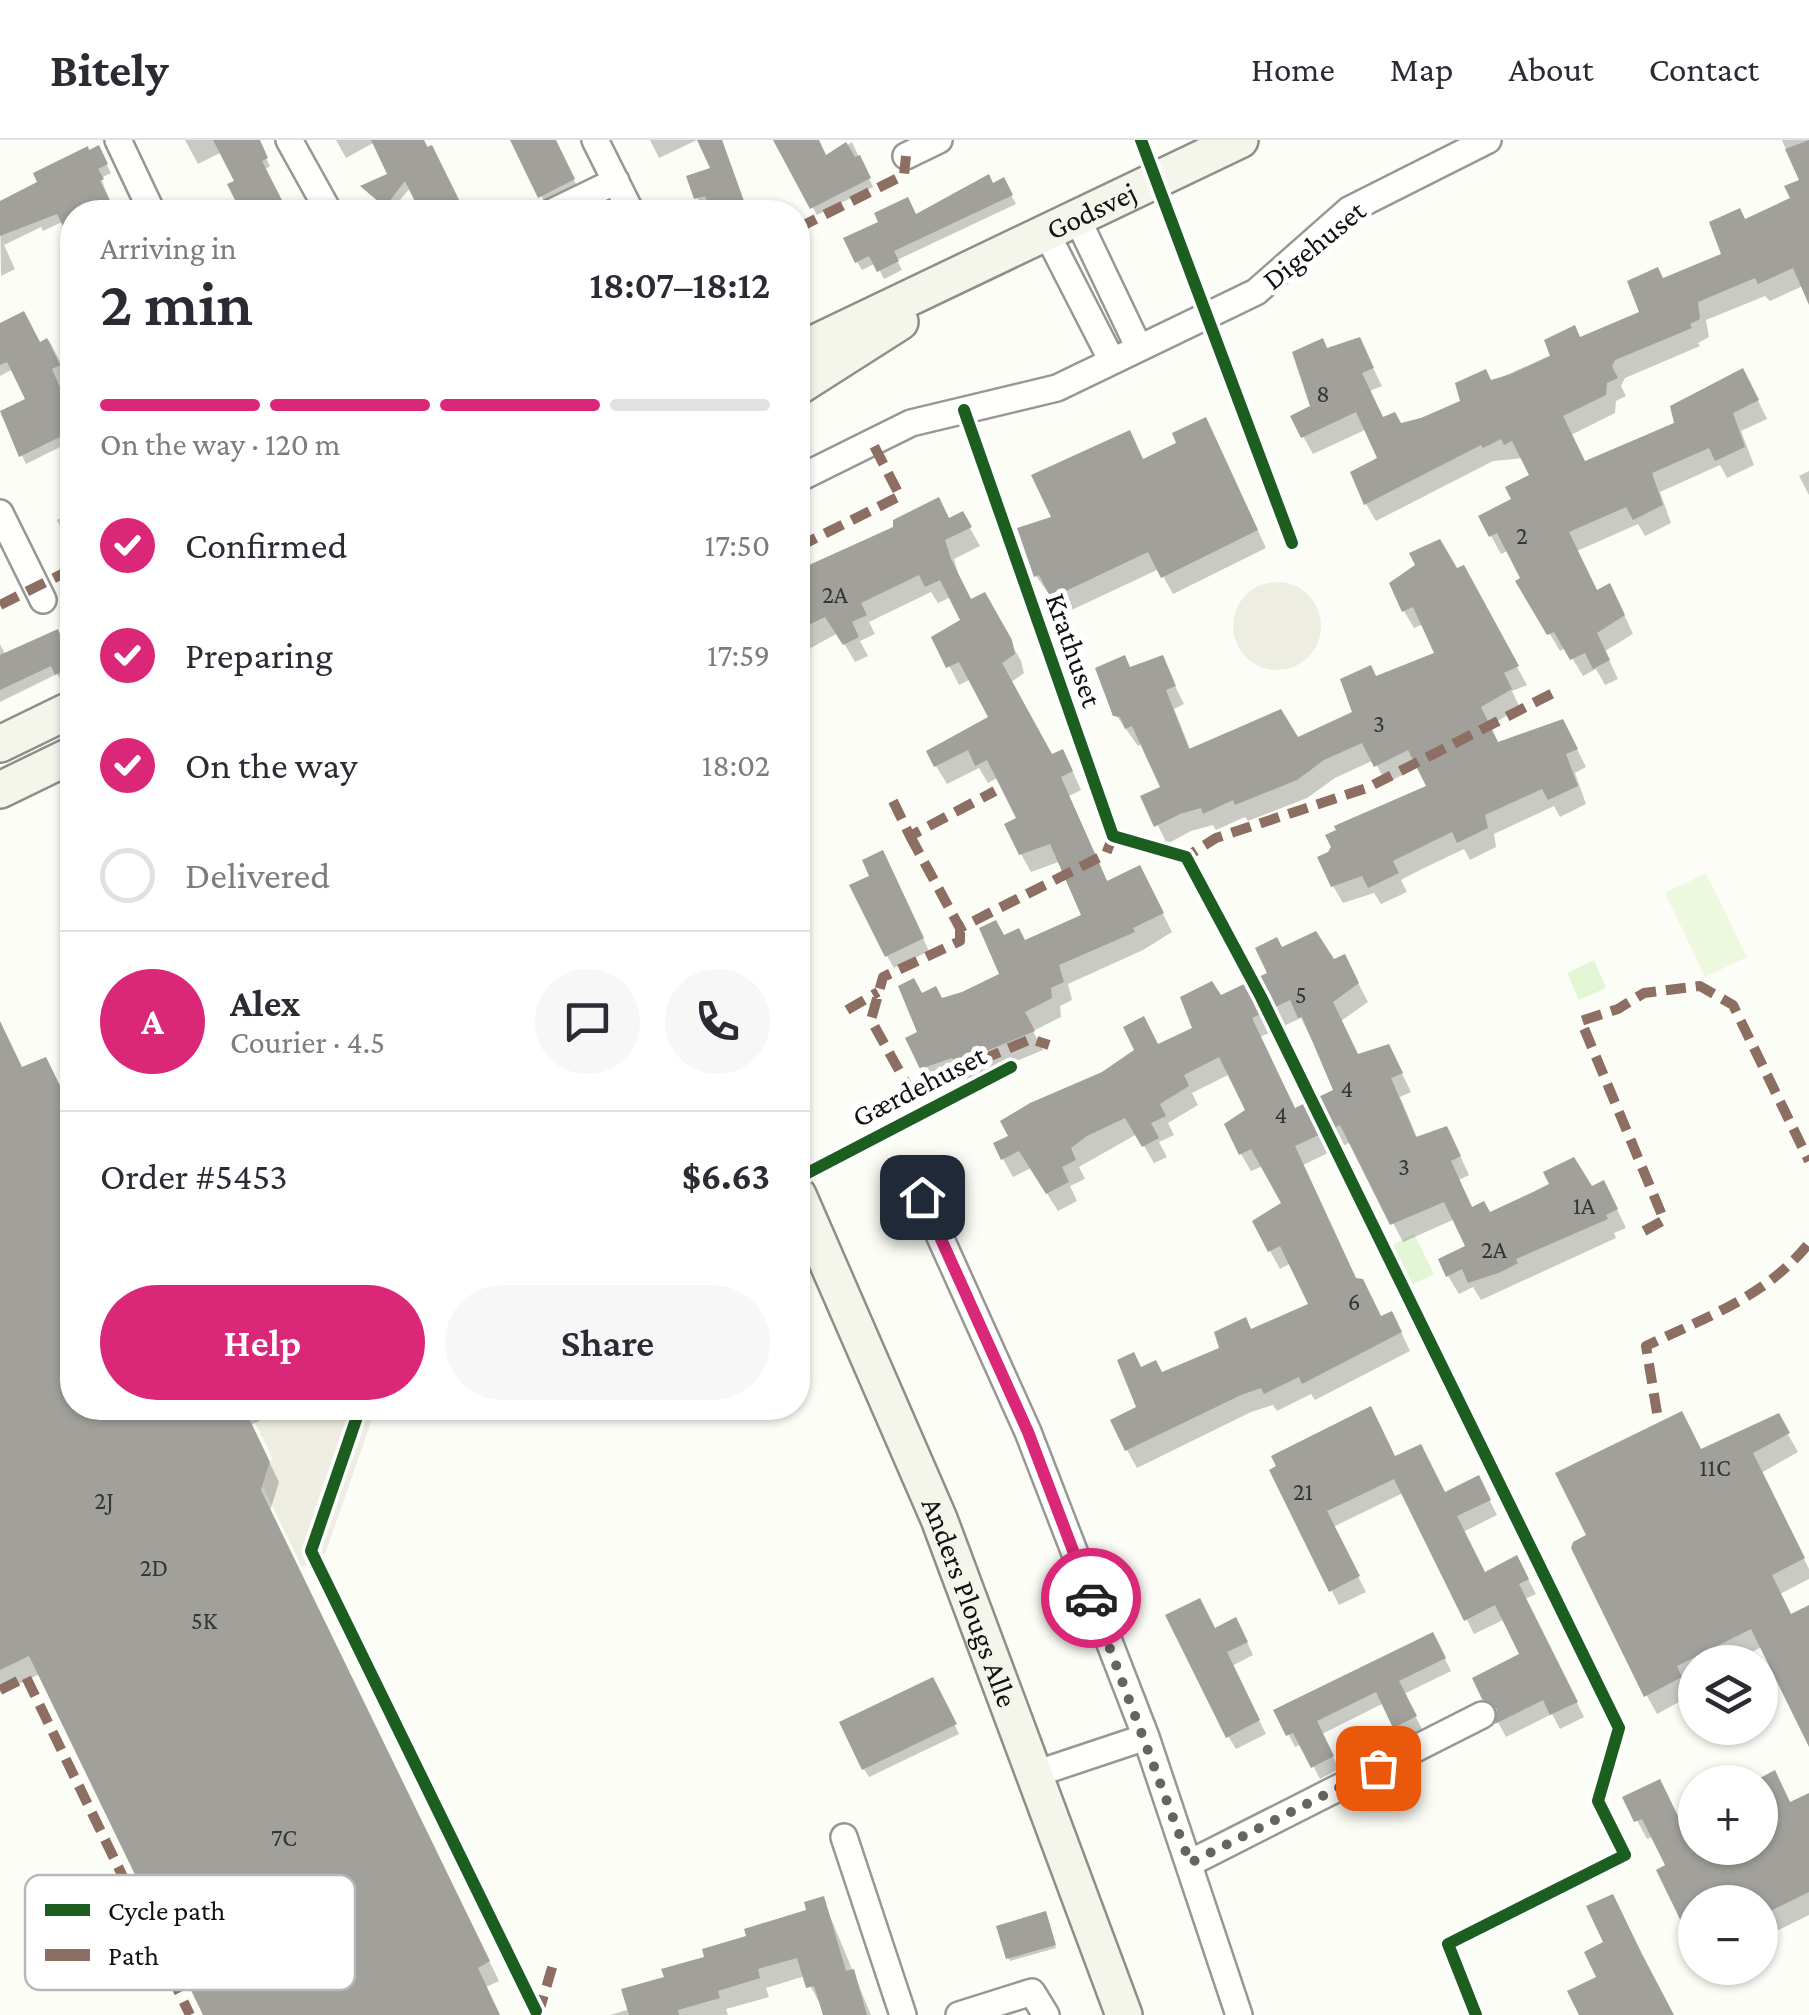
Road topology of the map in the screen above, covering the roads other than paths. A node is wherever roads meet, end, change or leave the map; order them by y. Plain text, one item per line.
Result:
1 (118, 140) edge
2 (289, 140) edge
3 (595, 140) edge
4 (939, 140) edge
5 (1240, 140) edge
6 (1488, 140) edge
7 (906, 156) dead end
8 (616, 181) junction
9 (146, 200) edge
10 (322, 200) edge
11 (577, 200) edge
12 (625, 200) edge
13 (1062, 226) junction
14 (998, 259) junction
15 (810, 345) edge
16 (1139, 348) junction
17 (1112, 362) junction
18 (810, 379) edge
19 (810, 473) edge
20 (0, 513) edge
21 (42, 600) dead end
22 (60, 715) edge
23 (0, 744) edge
24 (60, 761) edge
25 (0, 790) edge
26 (922, 1197) dead end
27 (810, 1222) edge
28 (1482, 1716) dead end
29 (1146, 1737) junction
30 (1035, 1774) junction
31 (844, 1836) dead end
32 (1190, 1863) junction
33 (903, 2015) edge
34 (960, 2015) edge
35 (1046, 2015) edge
36 (1124, 2015) edge
37 (1239, 2015) edge

1 - 9 street
2 - 10 street
3 - 8 street
4 - 7 street
5 - 13 street, Godsvej
6 - 16 street, Digehuset
8 - 11 street
8 - 12 street
13 - 14 street, Godsvej
13 - 16 street
13 - 17 street
14 - 15 street, Godsvej
14 - 18 street, Godsvej
16 - 17 street, Digehuset
17 - 19 street, Digehuset
20 - 21 street
22 - 23 street
24 - 25 street
26 - 29 street
27 - 30 street, Anders Plougs Alle
28 - 32 street
29 - 30 street
29 - 32 street
30 - 36 street, Anders Plougs Alle
31 - 33 street
32 - 37 street
34 - 35 street

